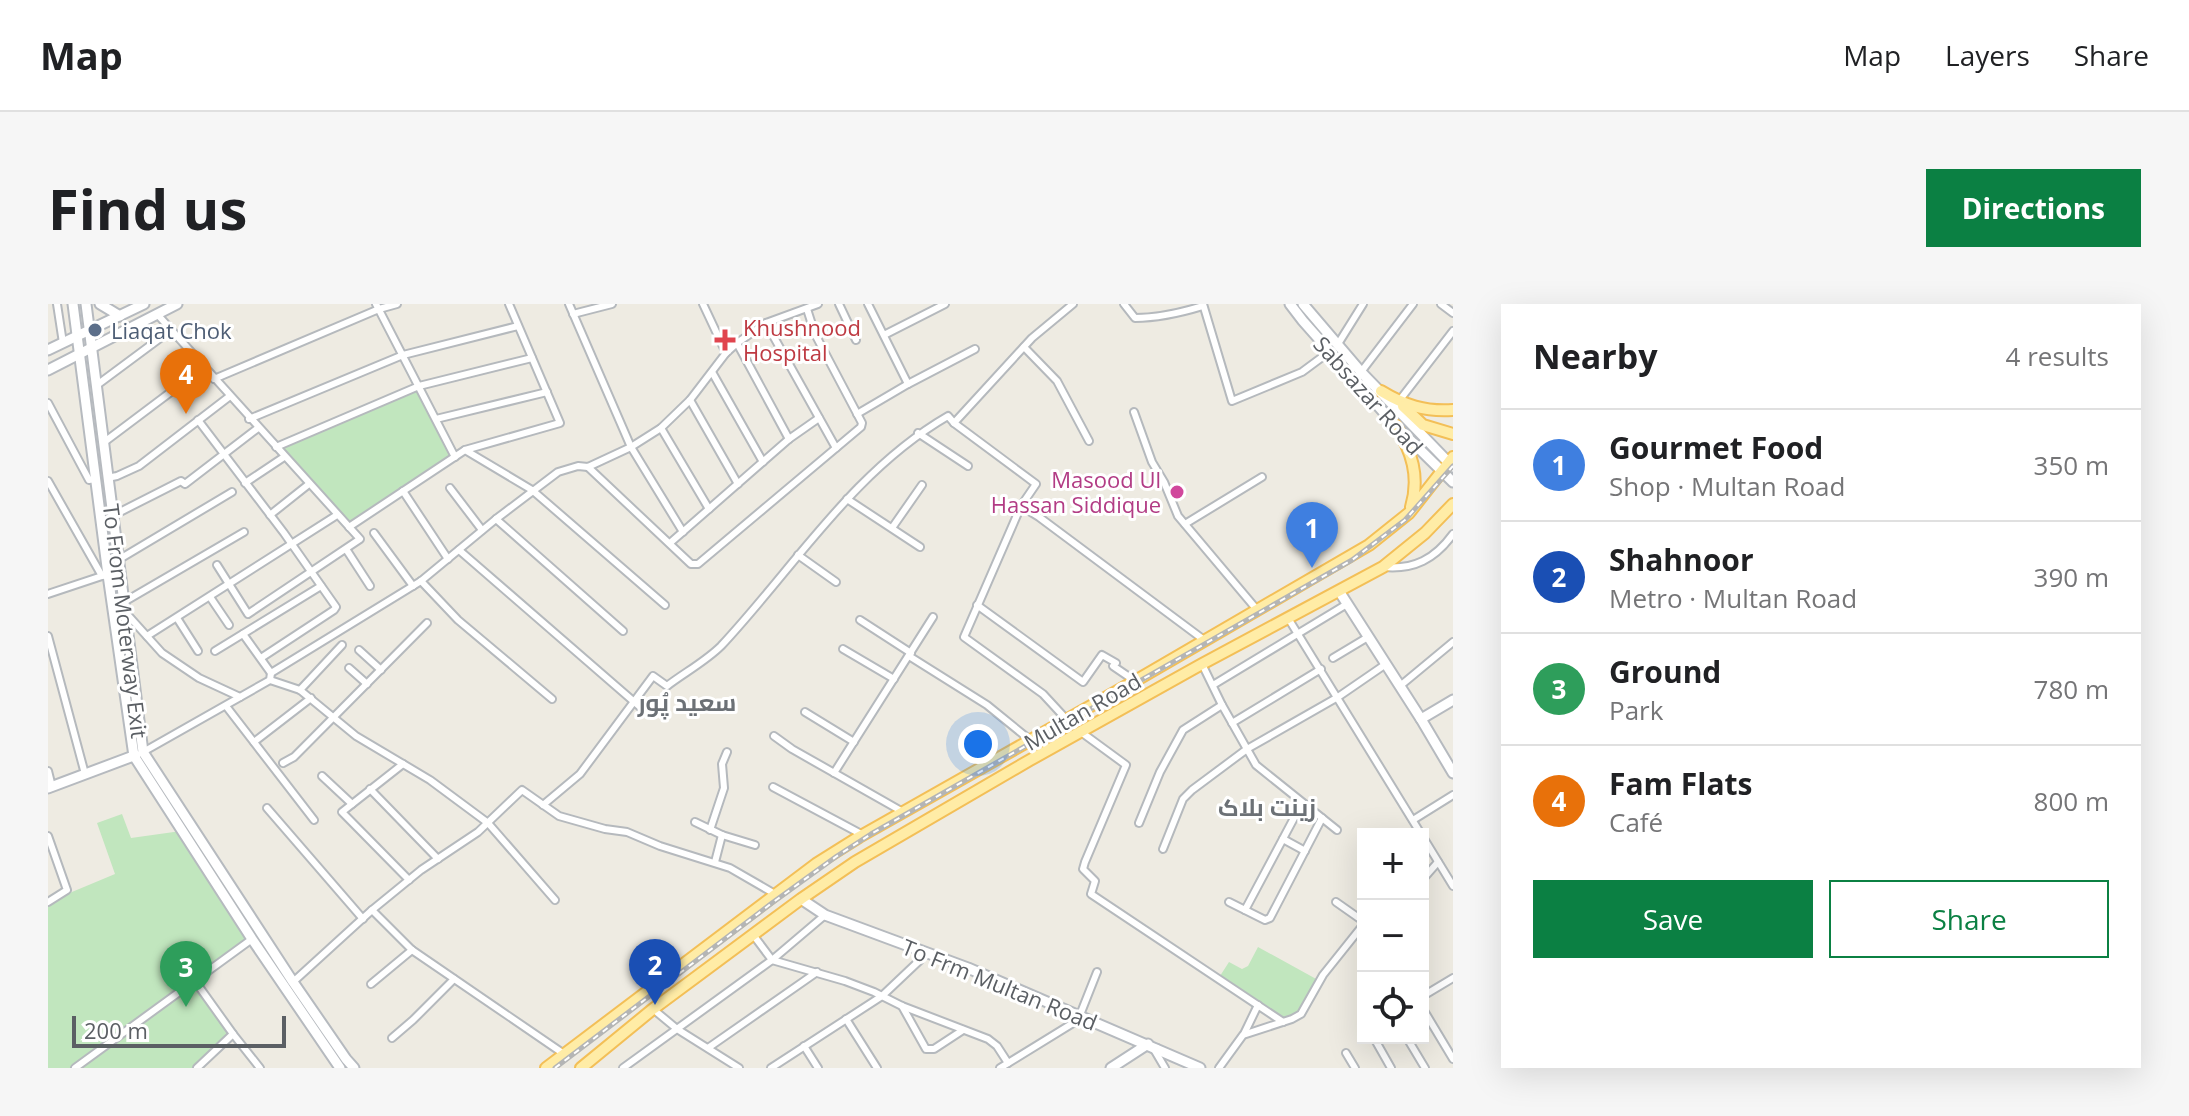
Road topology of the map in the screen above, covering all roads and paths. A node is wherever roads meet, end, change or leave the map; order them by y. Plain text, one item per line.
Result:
1 (57, 304) edge
2 (73, 304) edge
3 (86, 304) edge
4 (100, 304) edge
5 (143, 304) edge
6 (177, 304) edge
7 (397, 304) edge
8 (509, 304) edge
9 (569, 304) edge
10 (612, 304) edge
11 (703, 304) edge
12 (791, 304) edge
13 (818, 304) edge
14 (839, 304) edge
15 (868, 304) edge
16 (945, 304) edge
17 (1073, 304) edge
18 (1124, 304) edge
19 (1317, 304) edge
20 (1363, 304) edge
21 (1413, 304) edge
22 (1441, 304) edge
23 (1203, 305) edge
24 (1297, 306) edge
25 (378, 307) edge
26 (807, 309) junction
27 (793, 313) junction
28 (1453, 313) edge
29 (157, 314) junction
30 (573, 314) junction
31 (120, 316) junction
32 (1317, 318) junction
33 (766, 323) junction
34 (518, 326) junction
35 (90, 330) junction
36 (171, 330) junction
37 (1453, 331) edge
38 (884, 335) junction
39 (77, 336) junction
40 (856, 340) dead end
41 (63, 343) junction
42 (737, 343) junction
43 (1338, 344) junction
44 (91, 346) junction
45 (1024, 347) junction
46 (975, 349) dead end
47 (48, 350) edge
48 (80, 352) junction
49 (1329, 352) junction
50 (726, 353) junction
51 (403, 355) junction
52 (532, 358) junction
53 (204, 367) junction
54 (48, 370) edge
55 (712, 372) junction
56 (1361, 372) junction
57 (214, 379) junction
58 (908, 384) junction
59 (96, 386) junction
60 (419, 386) junction
61 (1381, 391) junction
62 (547, 392) junction
63 (230, 396) junction
64 (690, 400) junction
65 (1399, 402) junction
66 (48, 403) edge
67 (1453, 410) edge
68 (1134, 412) dead end
69 (857, 414) junction
70 (819, 418) junction
71 (249, 419) junction
72 (436, 419) junction
73 (198, 420) junction
74 (954, 423) junction
75 (1395, 425) junction
76 (258, 428) junction
77 (661, 428) junction
78 (918, 433) junction
79 (1453, 434) edge
80 (789, 439) junction
81 (1089, 441) dead end
82 (103, 443) junction
83 (276, 447) junction
84 (631, 447) junction
85 (836, 448) junction
86 (465, 450) junction
87 (223, 454) junction
88 (284, 457) junction
89 (455, 457) junction
90 (763, 462) junction
91 (1449, 465) edge
92 (968, 466) dead end
93 (588, 467) junction
94 (1262, 477) dead end
95 (107, 478) junction
96 (95, 479) junction
97 (48, 481) edge
98 (1453, 482) edge
99 (245, 483) junction
100 (309, 484) junction
101 (738, 484) junction
102 (922, 485) dead end
103 (450, 488) dead end
104 (532, 490) junction
105 (403, 491) junction
106 (232, 492) dead end
107 (847, 499) junction
108 (1453, 504) edge
109 (1021, 506) junction
110 (709, 509) junction
111 (1409, 513) junction
112 (270, 515) junction
113 (337, 515) junction
114 (112, 516) junction
115 (496, 519) junction
116 (1185, 524) junction
117 (349, 527) junction
118 (892, 528) junction
119 (482, 530) junction
120 (244, 532) dead end
121 (683, 532) junction
122 (374, 533) dead end
123 (1453, 534) edge
124 (292, 543) junction
125 (670, 543) junction
126 (920, 547) dead end
127 (346, 549) junction
128 (459, 550) junction
129 (798, 555) junction
130 (448, 559) junction
131 (118, 560) junction
132 (217, 565) dead end
133 (1383, 567) junction
134 (311, 572) junction
135 (105, 576) junction
136 (421, 581) junction
137 (836, 582) dead end
138 (230, 585) junction
139 (321, 586) junction
140 (370, 586) dead end
141 (413, 586) junction
142 (1339, 591) junction
143 (48, 594) edge
144 (210, 597) junction
145 (124, 602) junction
146 (1347, 604) junction
147 (665, 605) dead end
148 (977, 605) junction
149 (1258, 611) junction
150 (126, 613) junction
151 (933, 617) dead end
152 (177, 618) junction
153 (1288, 618) junction
154 (860, 620) dead end
155 (427, 623) dead end
156 (229, 625) dead end
157 (623, 631) dead end
158 (1299, 633) junction
159 (243, 634) junction
160 (48, 636) edge
161 (147, 636) junction
162 (1368, 637) junction
163 (1204, 640) junction
164 (1453, 642) edge
165 (342, 645) dead end
166 (843, 649) dead end
167 (359, 650) dead end
168 (198, 651) dead end
169 (215, 651) dead end
170 (910, 654) junction
171 (261, 658) junction
172 (1333, 658) dead end
173 (1202, 664) junction
174 (1386, 664) junction
175 (349, 668) dead end
176 (1321, 669) junction
177 (381, 670) junction
178 (270, 676) junction
179 (894, 679) junction
180 (1135, 681) junction
181 (367, 684) junction
182 (1213, 685) junction
183 (1400, 686) junction
184 (300, 690) junction
185 (240, 697) junction
186 (1338, 697) junction
187 (311, 698) junction
188 (552, 699) dead end
189 (1453, 700) edge
190 (634, 702) junction
191 (1222, 705) junction
192 (226, 706) junction
193 (805, 712) dead end
194 (647, 713) dead end
195 (334, 717) junction
196 (1421, 719) junction
197 (1067, 720) junction
198 (1232, 723) junction
199 (1081, 732) junction
200 (774, 736) dead end
201 (1030, 740) junction
202 (254, 742) junction
203 (854, 742) junction
204 (1247, 749) junction
205 (727, 752) dead end
206 (138, 754) junction
207 (283, 763) dead end
208 (403, 764) junction
209 (48, 771) edge
210 (834, 773) junction
211 (1453, 773) edge
212 (85, 774) junction
213 (322, 776) dead end
214 (50, 787) edge
215 (773, 787) dead end
216 (370, 789) junction
217 (1453, 795) edge
218 (1302, 803) junction
219 (352, 804) junction
220 (543, 805) junction
221 (267, 808) dead end
222 (903, 812) junction
223 (1322, 818) junction
224 (314, 820) dead end
225 (1413, 820) junction
226 (695, 822) dead end
227 (488, 823) junction
228 (1139, 823) dead end
229 (1418, 828) edge
230 (710, 830) junction
231 (1337, 830) dead end
232 (722, 835) junction
233 (862, 835) junction
234 (1283, 839) junction
235 (49, 840) edge
236 (755, 845) dead end
237 (1429, 847) edge
238 (1163, 849) dead end
239 (1305, 851) junction
240 (438, 859) junction
241 (715, 862) junction
242 (1438, 862) junction
243 (1429, 872) edge
244 (409, 880) junction
245 (1453, 886) edge
246 (775, 894) junction
247 (801, 899) junction
248 (555, 900) dead end
249 (48, 902) edge
250 (1229, 902) dead end
251 (1336, 902) dead end
252 (372, 910) junction
253 (1245, 910) junction
254 (825, 915) junction
255 (1357, 918) edge
256 (363, 919) junction
257 (1357, 931) edge
258 (754, 936) junction
259 (252, 939) junction
260 (412, 950) junction
261 (924, 953) junction
262 (772, 960) junction
263 (817, 972) junction
264 (1097, 972) dead end
265 (454, 979) junction
266 (1451, 979) edge
267 (195, 981) junction
268 (293, 982) junction
269 (371, 984) dead end
270 (1453, 988) edge
271 (1429, 992) edge
272 (882, 996) junction
273 (1258, 1005) junction
274 (902, 1006) junction
275 (653, 1009) junction
276 (1080, 1016) junction
277 (846, 1019) junction
278 (1429, 1019) edge
279 (1283, 1022) junction
280 (677, 1029) junction
281 (963, 1030) junction
282 (233, 1034) junction
283 (1243, 1035) junction
284 (392, 1038) dead end
285 (1377, 1044) edge
286 (1411, 1044) edge
287 (804, 1046) junction
288 (1152, 1046) junction
289 (708, 1048) junction
290 (1346, 1053) dead end
291 (564, 1054) junction
292 (1453, 1059) edge
293 (1008, 1063) junction
294 (258, 1067) edge
295 (75, 1068) edge
296 (197, 1068) edge
297 (340, 1068) edge
298 (354, 1068) edge
299 (546, 1068) edge
300 (581, 1068) edge
301 (623, 1068) edge
302 (739, 1068) edge
303 (771, 1068) edge
304 (818, 1068) edge
305 (877, 1068) edge
306 (1000, 1068) edge
307 (1111, 1068) edge
308 (1165, 1068) edge
309 (1200, 1068) edge
310 (1219, 1068) edge
311 (1355, 1068) edge
312 (1391, 1068) edge
313 (1425, 1068) edge

1 - 41 street
2 - 39 main road, To From Moterway Exit
3 - 35 main road, To From Moterway Exit
4 - 31 main road
5 - 31 main road
6 - 29 main road
7 - 25 street
8 - 34 street
9 - 30 street
10 - 30 street
11 - 50 street
12 - 27 street
13 - 26 street
14 - 40 street
15 - 38 street
16 - 38 street
17 - 45 street
18 - 23 street
19 - 32 main road
20 - 43 street
21 - 56 street
22 - 28 street
23 - 49 street
24 - 32 main road, Sabsazar Road
24 - 49 main road, Sabsazar Road
25 - 51 street
25 - 57 street
26 - 27 street
26 - 69 street
27 - 33 street
29 - 36 street
29 - 44 main road
30 - 84 street
31 - 35 main road
32 - 43 main road, Sabsazar Road
33 - 42 street
33 - 70 street
34 - 51 street
34 - 52 street
35 - 39 main road
35 - 44 main road, To From Moterway Exit
36 - 53 street
36 - 59 street
37 - 65 street
38 - 58 street
39 - 41 main road
39 - 48 main road, To From Moterway Exit
41 - 47 main road
42 - 50 street
42 - 80 street
43 - 56 main road, Sabsazar Road
44 - 48 main road
44 - 59 main road, To From Moterway Exit
45 - 74 street
45 - 81 street
46 - 58 street
48 - 54 main road
48 - 96 main road, To From Moterway Exit
49 - 75 main road, Sabsazar Road
50 - 55 street
51 - 60 street
51 - 71 street
52 - 60 street
52 - 62 street
53 - 57 street
53 - 82 street
55 - 64 street
55 - 90 street
56 - 61 main road, Sabsazar Road
57 - 63 street
58 - 69 street
59 - 82 main road, To From Moterway Exit
60 - 72 street
60 - 83 street
61 - 65 main road
61 - 91 main road, Sabsazar Road
62 - 72 street
62 - 86 street
63 - 71 street
63 - 73 street
64 - 77 street
64 - 101 street
65 - 67 main road
65 - 79 main road
66 - 96 street
68 - 116 street
69 - 85 street
70 - 80 street
70 - 85 street
71 - 76 street
72 - 89 street
73 - 87 street
73 - 95 street
74 - 78 street
74 - 109 street
75 - 91 main road, Sabsazar Road
75 - 111 main road
76 - 83 street
76 - 87 street
77 - 84 street
77 - 110 street
78 - 92 street
78 - 107 street
80 - 90 street
82 - 95 main road, To From Moterway Exit
83 - 88 street
84 - 93 street
84 - 121 street
85 - 125 street
86 - 89 street
86 - 104 street
87 - 99 street
87 - 114 street
88 - 99 street
88 - 100 street
89 - 105 street
90 - 101 street
91 - 98 main road, Sabsazar Road
91 - 111 main road, Multan Road
93 - 104 street
93 - 125 street
94 - 116 street
95 - 114 main road, To From Moterway Exit
96 - 135 main road, To From Moterway Exit
97 - 135 street
99 - 112 street
100 - 112 street
100 - 113 street
101 - 110 street
102 - 118 street
103 - 119 street
104 - 115 street
104 - 147 street
105 - 117 street
105 - 130 street
106 - 131 street
107 - 118 street
107 - 129 street
108 - 133 main road, Multan Road
109 - 148 street
109 - 163 street
110 - 121 street
111 - 149 main road, Multan Road
112 - 124 street
113 - 117 street
113 - 124 street
114 - 131 main road, To From Moterway Exit
115 - 119 street
115 - 157 street
116 - 149 street
117 - 127 street
118 - 126 street
119 - 128 street
120 - 145 street
121 - 125 street
122 - 141 street
123 - 133 street
124 - 134 street
124 - 138 street
127 - 134 street
127 - 140 street
128 - 130 street
128 - 190 street
129 - 137 street
129 - 190 street
130 - 136 street
131 - 145 main road, To From Moterway Exit
132 - 138 street
133 - 142 main road, Multan Road
134 - 138 street
134 - 139 street
135 - 143 street
135 - 206 main road, To From Moterway Exit
136 - 141 street
136 - 188 street
138 - 144 street
139 - 159 street
139 - 171 street
141 - 178 street
142 - 146 main road
142 - 153 main road, Multan Road
144 - 152 street
144 - 156 street
145 - 150 main road, To From Moterway Exit
146 - 158 street
146 - 162 main road
148 - 180 street
148 - 197 street
149 - 163 main road, Multan Road
150 - 161 street
150 - 206 main road, To From Moterway Exit
151 - 170 street
152 - 161 street
152 - 168 street
153 - 158 street
153 - 173 main road, Multan Road
154 - 170 street
155 - 177 street
158 - 176 street
158 - 182 street
159 - 169 street
159 - 171 street
160 - 212 street
161 - 185 street
162 - 172 street
162 - 174 main road
163 - 180 main road, Multan Road
164 - 183 street
165 - 184 street
166 - 179 street
167 - 177 street
170 - 179 street
170 - 201 street
171 - 178 street
173 - 182 street
173 - 199 main road, Multan Road
174 - 183 main road
174 - 186 street
175 - 181 street
176 - 186 street
176 - 198 street
177 - 181 street
178 - 184 street
178 - 185 street
179 - 203 street
180 - 197 main road, Multan Road
181 - 195 street
182 - 191 street
183 - 196 main road
184 - 187 street
185 - 192 street
186 - 204 street
186 - 225 street
187 - 195 street
187 - 202 street
189 - 196 main road
190 - 194 street
190 - 220 street
191 - 198 street
191 - 228 street
192 - 202 street
192 - 206 street
193 - 203 street
195 - 207 street
195 - 208 street
196 - 211 main road
197 - 201 main road, Multan Road
198 - 204 street
199 - 247 main road, Multan Road
199 - 273 street
200 - 210 street
201 - 222 main road, Multan Road
202 - 224 street
203 - 210 street
204 - 218 street
204 - 238 street
205 - 230 street
206 - 212 main road
206 - 259 main road, To From Moterway Exit
206 - 268 main road, To From Moterway Exit
208 - 216 street
208 - 227 street
209 - 214 street
210 - 222 street
212 - 214 main road
213 - 219 street
215 - 233 street
216 - 219 street
216 - 240 street
217 - 225 street
218 - 223 street
218 - 234 street
219 - 244 street
220 - 227 street
220 - 241 street
221 - 256 street
222 - 233 main road, Multan Road
223 - 231 street
223 - 239 street
225 - 229 street
226 - 230 street
227 - 240 street
227 - 248 street
230 - 232 street
232 - 236 street
232 - 241 street
233 - 246 main road, Multan Road
234 - 239 street
234 - 253 street
235 - 249 street
237 - 242 street
239 - 253 street
240 - 244 street
241 - 246 street
242 - 243 street
242 - 245 street
244 - 252 street
246 - 291 main road, Multan Road
247 - 254 main road, To Frm Multan Road
247 - 258 main road, Multan Road
250 - 253 street
251 - 255 street
252 - 256 street
252 - 260 street
254 - 261 main road, To Frm Multan Road
254 - 262 street
256 - 268 street
257 - 279 street
258 - 262 street
258 - 275 main road, Multan Road
259 - 267 street
259 - 297 main road, To From Moterway Exit
260 - 265 street
260 - 269 street
261 - 272 street
261 - 276 main road, To Frm Multan Road
262 - 263 street
262 - 280 street
263 - 272 street
263 - 289 street
264 - 276 street
265 - 284 street
265 - 291 street
266 - 270 street
266 - 271 street
267 - 282 street
267 - 295 street
268 - 298 main road, To From Moterway Exit
272 - 274 street
272 - 277 street
273 - 279 street
273 - 283 street
274 - 281 street
274 - 281 street
275 - 280 street
275 - 300 main road, Multan Road
276 - 288 main road, To Frm Multan Road
276 - 293 street
277 - 287 street
277 - 305 street
278 - 292 street
279 - 283 street
280 - 289 street
280 - 301 street
281 - 293 street
282 - 294 street
282 - 296 street
283 - 310 street
285 - 312 street
286 - 313 street
287 - 303 street
287 - 304 street
288 - 307 main road
288 - 308 street
288 - 309 main road, To Frm Multan Road
289 - 302 street
290 - 311 street
291 - 299 main road, Multan Road
293 - 306 street

